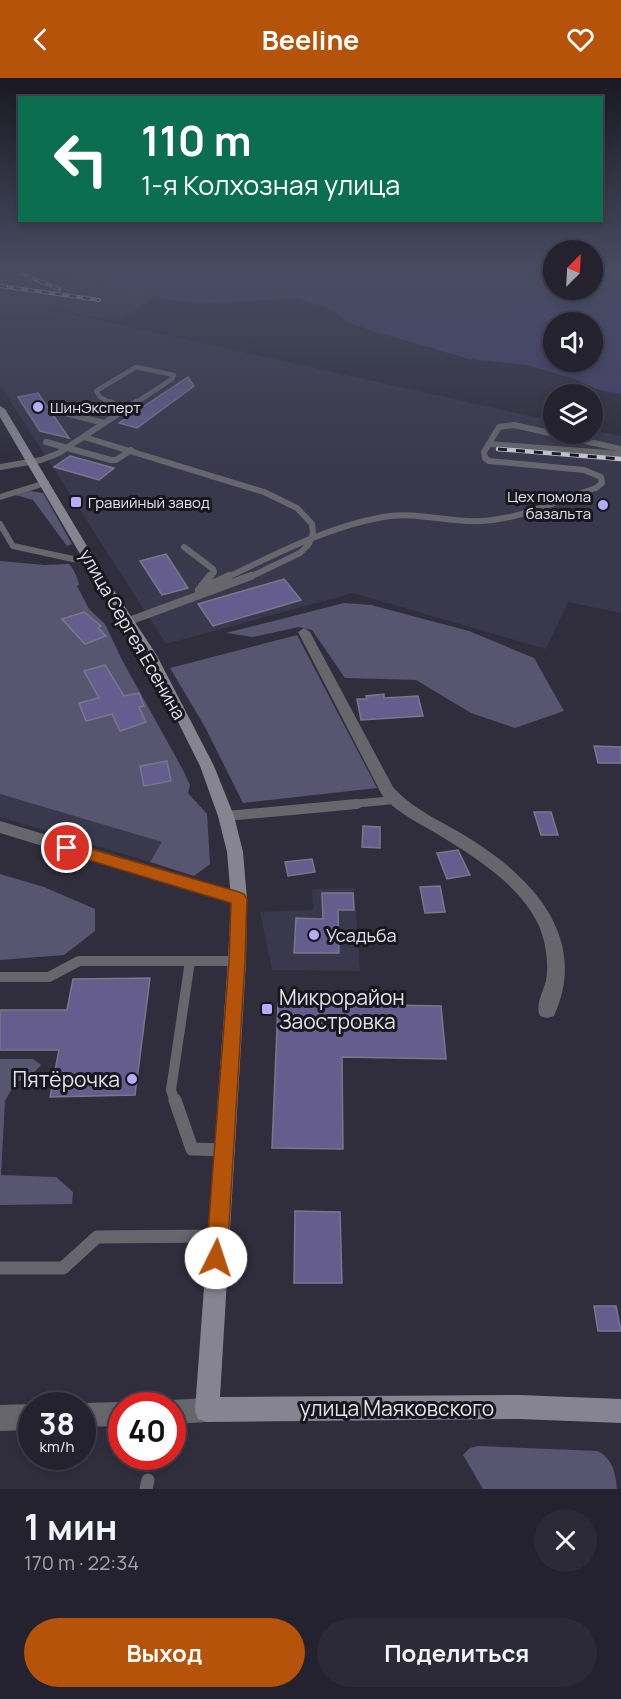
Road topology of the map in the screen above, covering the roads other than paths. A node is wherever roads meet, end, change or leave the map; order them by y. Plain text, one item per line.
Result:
1 (0, 409) edge
2 (124, 410) junction
3 (65, 412) dead end
4 (104, 423) junction
5 (84, 437) junction
6 (46, 442) dead end
7 (489, 444) junction
8 (67, 448) junction
9 (621, 449) edge
10 (130, 450) junction
11 (621, 454) edge
12 (33, 462) junction
13 (0, 467) edge
14 (45, 483) junction
15 (0, 497) edge
16 (0, 524) edge
17 (311, 539) junction
18 (184, 548) dead end
19 (90, 560) junction
20 (199, 593) junction
21 (129, 621) junction
22 (304, 632) dead end
23 (394, 800) junction
24 (226, 816) junction
25 (0, 827) edge
26 (239, 899) junction
27 (190, 961) junction
28 (237, 961) junction
29 (0, 978) edge
30 (547, 1010) dead end
31 (224, 1150) junction
32 (218, 1236) junction
33 (0, 1268) edge
34 (207, 1410) junction
35 (186, 1411) edge
36 (620, 1416) edge
37 (18, 1417) edge
38 (0, 1418) edge

1 - 12 street, улица Сергея Есенина
2 - 2 lane
2 - 4 lane
3 - 4 lane
4 - 5 lane
5 - 8 lane
5 - 10 lane
6 - 8 lane
7 - 9 lane
7 - 11 lane
7 - 17 lane
8 - 10 lane
8 - 12 lane
10 - 17 lane
12 - 13 lane
12 - 14 street, улица Сергея Есенина
14 - 15 street
14 - 19 street, улица Сергея Есенина
16 - 19 lane
17 - 20 lane
18 - 20 lane
19 - 21 street, улица Сергея Есенина
20 - 21 lane
21 - 24 street, улица Сергея Есенина
22 - 23 street
23 - 24 lane
23 - 30 street
24 - 26 street, улица Сергея Есенина
25 - 26 street
26 - 28 street, улица Сергея Есенина
27 - 28 lane
27 - 29 lane
27 - 31 lane
28 - 31 street, улица Сергея Есенина
31 - 32 street, улица Сергея Есенина
32 - 33 lane
32 - 34 street, улица Сергея Есенина
34 - 35 street, улица Маяковского
34 - 36 street, улица Маяковского
37 - 38 street

